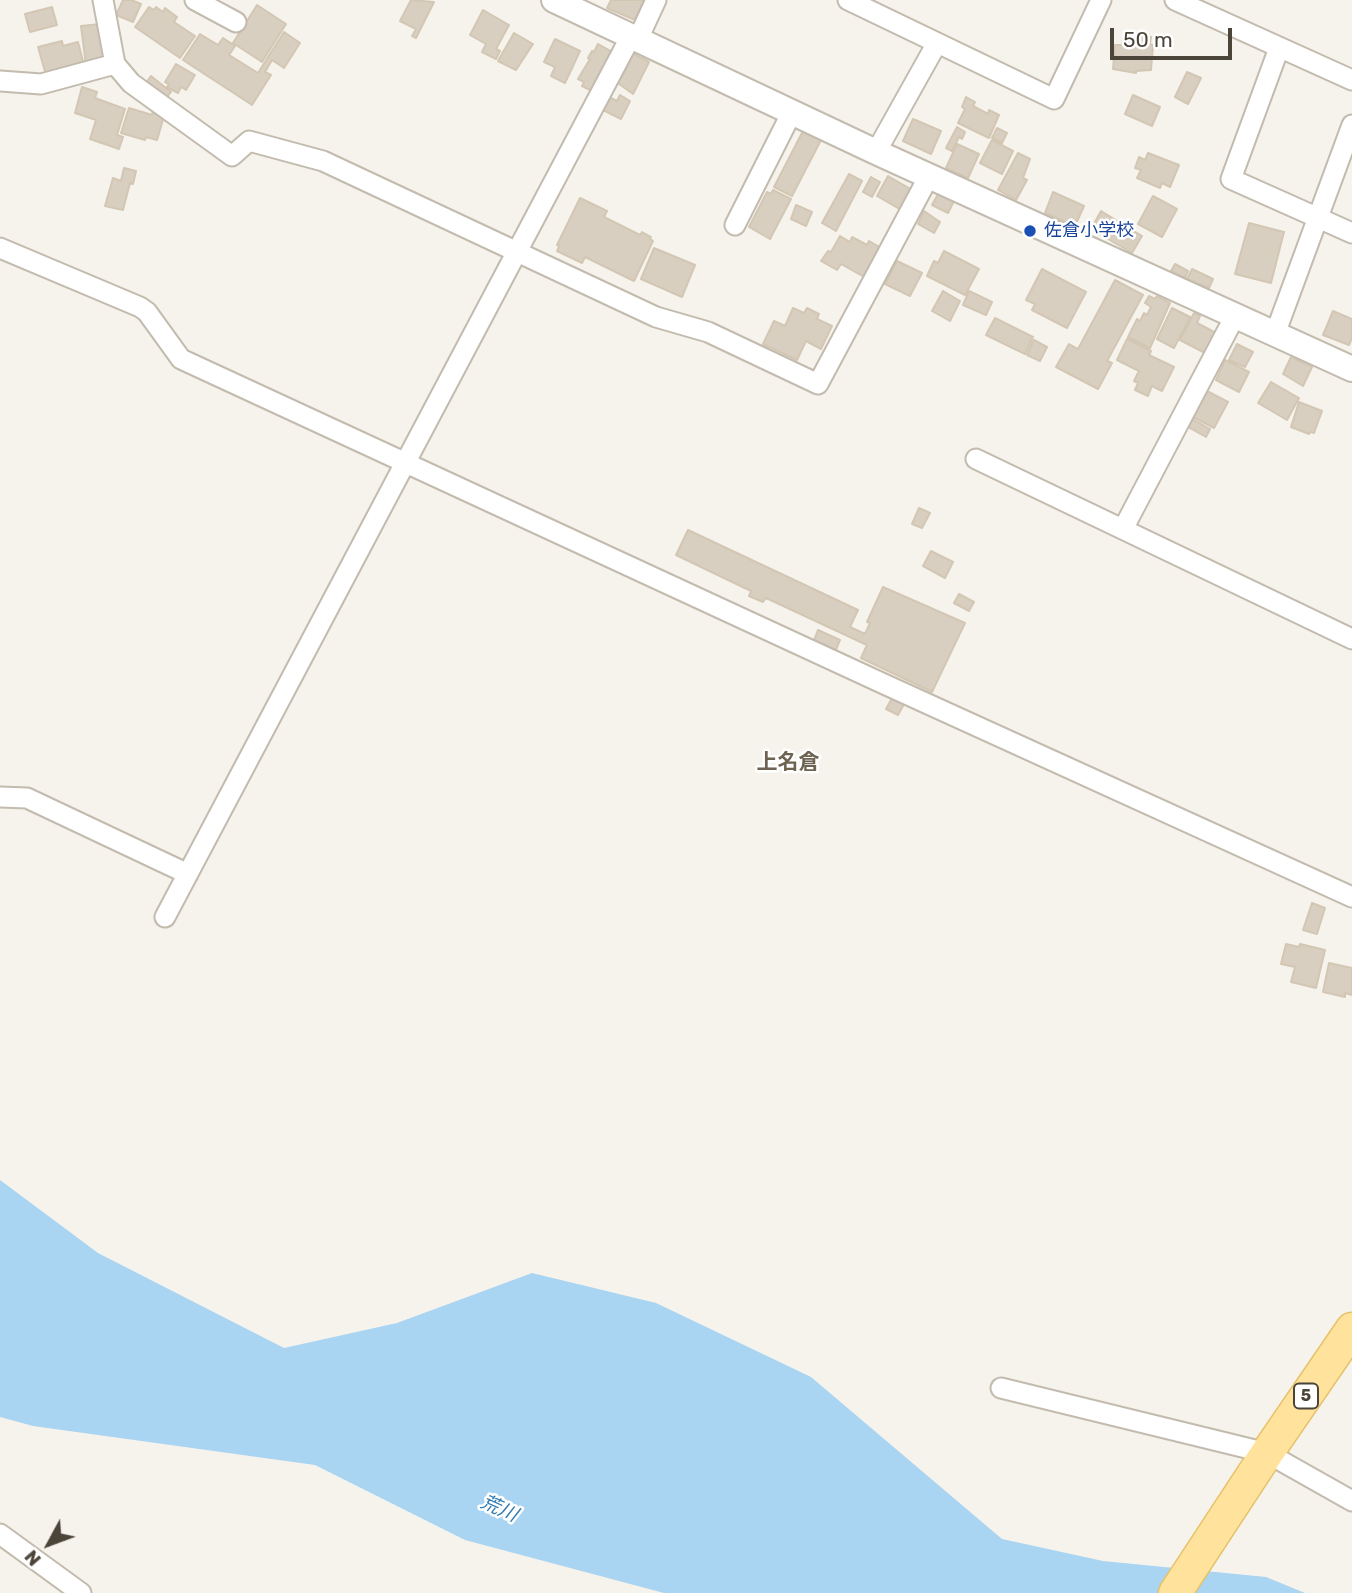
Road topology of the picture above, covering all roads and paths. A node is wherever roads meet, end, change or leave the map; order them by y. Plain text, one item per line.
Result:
1 (103, 0) edge
2 (554, 0) edge
3 (656, 0) edge
4 (848, 0) edge
5 (1101, 0) edge
6 (1175, 0) edge
7 (200, 1) edge
8 (236, 22) dead end
9 (634, 37) junction
10 (937, 43) junction
11 (1279, 48) junction
12 (115, 64) junction
13 (1352, 80) edge
14 (0, 81) edge
15 (792, 112) junction
16 (1352, 128) edge
17 (876, 152) junction
18 (929, 176) junction
19 (1319, 218) junction
20 (735, 225) dead end
21 (1352, 233) edge
22 (0, 248) edge
23 (517, 250) junction
24 (1235, 316) junction
25 (1275, 334) junction
26 (1352, 369) edge
27 (976, 459) dead end
28 (406, 462) junction
29 (1123, 529) junction
30 (1352, 639) edge
31 (0, 797) edge
32 (188, 874) junction
33 (1352, 897) edge
34 (165, 917) dead end
35 (1352, 1329) edge
36 (1352, 1354) edge
37 (1001, 1388) dead end
38 (1271, 1462) junction
39 (1352, 1501) edge
40 (0, 1534) edge
41 (81, 1593) edge
42 (1175, 1593) edge
43 (1196, 1593) edge

1 - 12 street
2 - 9 street
3 - 9 street
4 - 10 street
5 - 10 street
6 - 11 street
7 - 8 street
9 - 15 street
9 - 23 street
10 - 17 street
11 - 13 street
11 - 19 street
12 - 14 street
12 - 23 street
15 - 17 street
15 - 20 street
16 - 19 street
17 - 18 street
18 - 23 street
18 - 24 street
19 - 21 street
19 - 25 street
22 - 28 street
23 - 28 street
24 - 25 street
24 - 29 street
25 - 26 street
27 - 29 street
28 - 32 street
28 - 33 street
29 - 30 street
31 - 32 street
32 - 34 street
35 - 38 main road, 5
36 - 38 main road, 5
37 - 38 street
38 - 39 street
38 - 42 main road, 5
38 - 43 main road, 5
40 - 41 street

